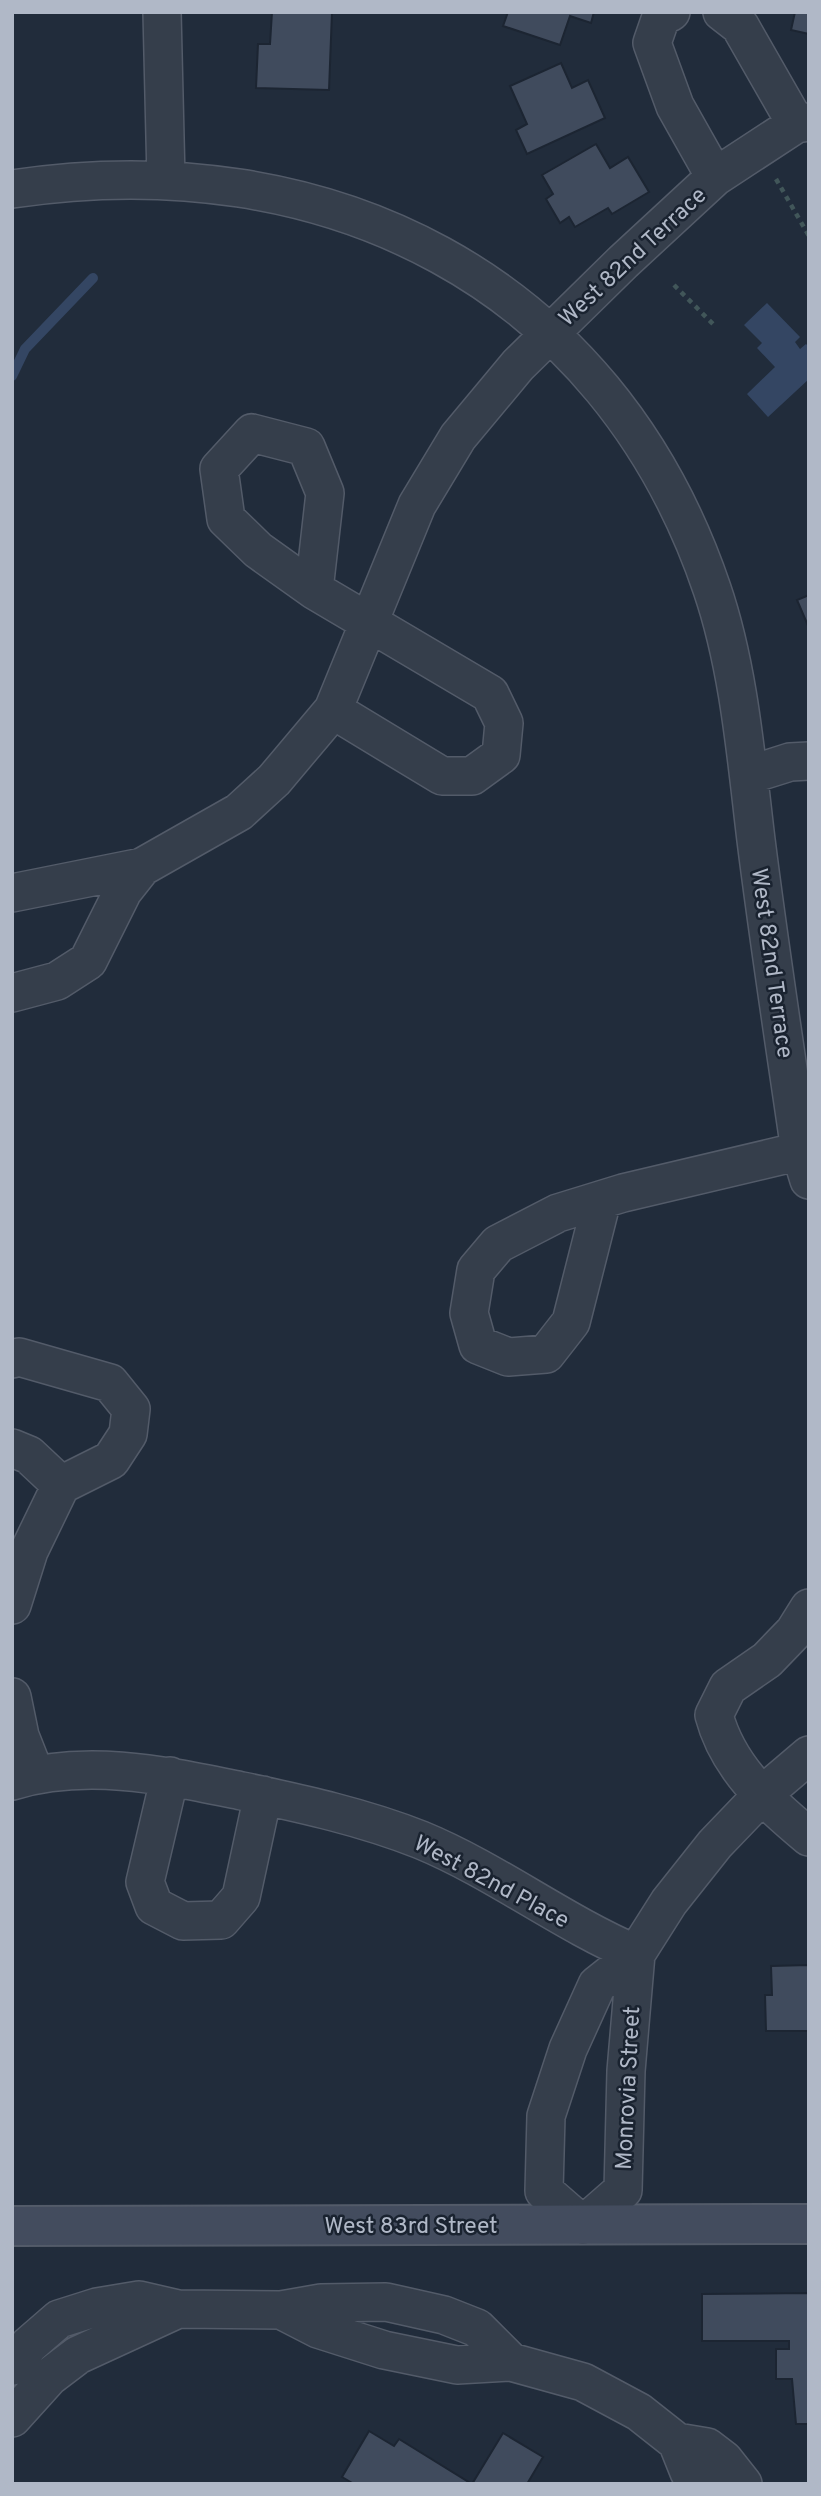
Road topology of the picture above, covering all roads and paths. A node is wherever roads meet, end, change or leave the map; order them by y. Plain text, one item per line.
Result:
1 (162, 12) edge
2 (671, 12) edge
3 (722, 12) edge
4 (802, 123) edge
5 (756, 150) junction
6 (715, 177) junction
7 (166, 179) junction
8 (12, 189) edge
9 (809, 236) edge
10 (674, 285) dead end
11 (716, 327) dead end
12 (550, 335) junction
13 (314, 590) dead end
14 (371, 622) junction
15 (332, 710) junction
16 (809, 761) edge
17 (749, 775) junction
18 (142, 867) junction
19 (12, 893) edge
20 (12, 993) edge
21 (806, 1160) edge
22 (602, 1200) dead end
23 (12, 1359) edge
24 (12, 1448) edge
25 (61, 1485) junction
26 (12, 1605) edge
27 (809, 1608) edge
28 (12, 1698) edge
29 (809, 1755) edge
30 (170, 1776) junction
31 (23, 1777) edge
32 (263, 1796) junction
33 (762, 1796) junction
34 (809, 1838) edge
35 (636, 1954) junction
36 (809, 2224) edge
37 (583, 2225) junction
38 (12, 2226) edge
39 (178, 2309) junction
40 (12, 2366) edge
41 (12, 2418) edge
42 (677, 2442) junction
43 (699, 2484) edge
44 (744, 2484) edge

1 - 7 street
2 - 6 street, West 82nd Terrace
3 - 4 street, West 82nd Terrace
4 - 5 street, West 82nd Terrace
5 - 6 street, West 82nd Terrace
5 - 9 path
6 - 12 street, West 82nd Terrace
7 - 8 street, West 82nd Terrace
7 - 12 street, West 82nd Terrace
10 - 11 path
12 - 14 street, West 82nd Terrace
12 - 17 street, West 82nd Terrace
13 - 14 street
14 - 15 street, West 82nd Terrace
14 - 15 street
15 - 18 street, West 82nd Terrace
16 - 17 street
17 - 21 street, West 82nd Terrace
18 - 19 street, West 82nd Terrace
18 - 20 street, West 82nd Terrace
21 - 22 street, West 82nd Terrace
23 - 25 street
24 - 25 street
25 - 26 street
27 - 33 street
28 - 31 street, West 82nd Place
29 - 33 street, Monrovia Street
30 - 31 street, West 82nd Place
30 - 32 street, West 82nd Place
30 - 32 street
32 - 35 street, West 82nd Place
33 - 34 street
33 - 35 street, Monrovia Street
35 - 37 street, Monrovia Street
35 - 37 street, Monrovia Street
36 - 37 street, West 83rd Street
37 - 38 street, West 83rd Street
39 - 40 street
39 - 41 street
39 - 42 street
42 - 43 street
42 - 44 street

